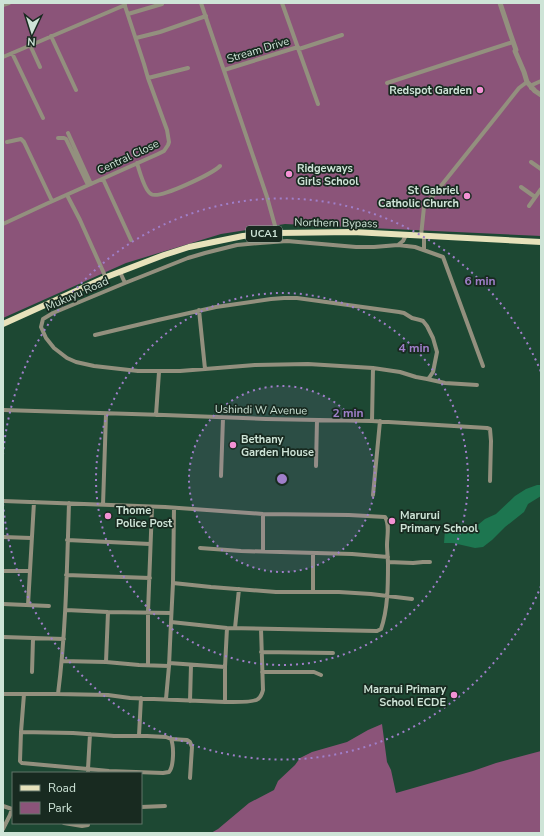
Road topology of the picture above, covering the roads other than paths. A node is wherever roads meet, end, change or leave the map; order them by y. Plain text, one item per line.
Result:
1 (9, 3) edge
2 (201, 3) edge
3 (282, 3) edge
4 (500, 3) edge
5 (125, 4) edge
6 (162, 4) dead end
7 (3, 5) edge
8 (128, 14) junction
9 (206, 16) junction
10 (342, 35) dead end
11 (52, 36) junction
12 (136, 38) junction
13 (513, 42) junction
14 (30, 45) junction
15 (298, 48) junction
16 (12, 53) junction
17 (3, 56) edge
18 (40, 68) dead end
19 (188, 68) dead end
20 (224, 70) junction
21 (148, 78) junction
22 (541, 81) edge
23 (527, 82) junction
24 (387, 83) dead end
25 (531, 88) junction
26 (76, 90) dead end
27 (541, 96) edge
28 (318, 104) dead end
29 (43, 118) dead end
30 (68, 133) dead end
31 (58, 138) dead end
32 (7, 142) dead end
33 (531, 162) dead end
34 (137, 163) junction
35 (220, 166) dead end
36 (541, 169) edge
37 (103, 179) junction
38 (89, 184) junction
39 (521, 187) dead end
40 (541, 189) edge
41 (67, 195) junction
42 (535, 197) junction
43 (52, 201) junction
44 (529, 206) dead end
45 (3, 224) edge
46 (277, 233) junction
47 (286, 233) junction
48 (406, 235) junction
49 (423, 236) junction
50 (131, 240) dead end
51 (287, 241) junction
52 (541, 242) edge
53 (202, 244) junction
54 (398, 245) junction
55 (424, 250) junction
56 (205, 253) junction
57 (120, 272) junction
58 (106, 278) junction
59 (124, 283) junction
60 (198, 310) junction
61 (3, 324) edge
62 (95, 335) dead end
63 (483, 366) dead end
64 (373, 368) junction
65 (205, 369) junction
66 (159, 372) junction
67 (427, 379) junction
68 (477, 385) dead end
69 (3, 410) edge
70 (106, 414) junction
71 (156, 415) junction
72 (223, 418) junction
73 (317, 420) junction
74 (372, 421) junction
75 (380, 421) junction
76 (316, 466) dead end
77 (221, 476) dead end
78 (490, 481) dead end
79 (373, 495) dead end
80 (3, 501) edge
81 (34, 502) junction
82 (69, 503) junction
83 (103, 505) junction
84 (152, 507) junction
85 (174, 508) junction
86 (263, 514) junction
87 (3, 537) edge
88 (32, 538) junction
89 (67, 540) junction
90 (150, 544) junction
91 (200, 548) dead end
92 (263, 551) junction
93 (313, 553) junction
94 (388, 557) junction
95 (388, 562) junction
96 (430, 562) dead end
97 (3, 571) edge
98 (30, 571) junction
99 (66, 575) junction
100 (150, 578) junction
101 (173, 583) junction
102 (239, 589) junction
103 (313, 592) junction
104 (387, 596) junction
105 (412, 599) dead end
106 (3, 604) edge
107 (28, 605) junction
108 (49, 606) dead end
109 (66, 610) junction
110 (108, 612) junction
111 (148, 612) junction
112 (171, 613) junction
113 (171, 622) junction
114 (227, 628) junction
115 (235, 628) junction
116 (261, 629) junction
117 (3, 637) edge
118 (33, 639) junction
119 (64, 639) junction
120 (261, 652) junction
121 (333, 654) dead end
122 (62, 661) junction
123 (106, 662) junction
124 (169, 664) junction
125 (148, 665) junction
126 (191, 665) junction
127 (225, 667) junction
128 (32, 672) dead end
129 (262, 672) junction
130 (321, 675) dead end
131 (3, 694) edge
132 (24, 694) junction
133 (58, 694) junction
134 (141, 698) junction
135 (166, 699) junction
136 (190, 700) junction
137 (225, 702) junction
138 (21, 732) junction
139 (90, 734) junction
140 (139, 735) junction
141 (171, 739) junction
142 (88, 771) edge
143 (134, 772) edge
144 (142, 772) edge
145 (190, 778) dead end
146 (3, 806) edge
147 (165, 806) dead end
148 (142, 807) edge
149 (70, 824) edge
150 (88, 824) edge
151 (3, 829) edge

1 - 7 street
2 - 9 street
3 - 15 street, Stream Drive
4 - 13 street
5 - 8 street, Central Close
5 - 11 street
6 - 8 street
8 - 12 street, Central Close
9 - 12 street
9 - 20 street
10 - 15 street
11 - 14 street
11 - 26 street
12 - 21 street, Central Close
13 - 23 street
13 - 24 street
14 - 16 street
14 - 18 street
15 - 20 street, Stream Drive
15 - 28 street, Stream Drive
16 - 17 street
16 - 29 street
19 - 21 street
20 - 46 street
21 - 34 street, Central Close
22 - 25 street
23 - 25 street
23 - 49 street
25 - 27 street
30 - 38 street
31 - 38 street
32 - 43 street
33 - 36 street
34 - 35 street
34 - 37 street, Central Close
37 - 38 street, Central Close
37 - 50 street
38 - 41 street, Central Close
39 - 42 street
40 - 42 street
41 - 43 street, Central Close
41 - 58 street
42 - 44 street
43 - 45 street, Central Close
46 - 47 main road, Northern Bypass / UCA1
46 - 53 main road, Northern Bypass / UCA1
47 - 48 main road, Northern Bypass / UCA1
47 - 51 street
48 - 49 main road, Northern Bypass / UCA1
48 - 54 street
49 - 52 main road, Northern Bypass / UCA1
49 - 55 street
51 - 54 street, Mukuyu Road
51 - 56 street, Mukuyu Road
53 - 56 street
53 - 57 main road, Northern Bypass / UCA1
54 - 55 street, Mukuyu Road
55 - 63 street, Mukuyu Road
56 - 59 street, Mukuyu Road
57 - 58 main road, Northern Bypass / UCA1
57 - 59 street
58 - 61 main road, Northern Bypass / UCA1
59 - 66 street, Mukuyu Road
60 - 62 street
60 - 65 street
60 - 67 street
64 - 65 street, Mukuyu Road
64 - 67 street, Mukuyu Road
64 - 74 street
65 - 66 street, Mukuyu Road
66 - 71 street
67 - 68 street, Mukuyu Road
69 - 70 street, Ushindi W Avenue
70 - 71 street, Ushindi W Avenue
70 - 83 street
71 - 72 street, Ushindi W Avenue
72 - 73 street, Ushindi W Avenue
72 - 77 street
73 - 74 street, Ushindi W Avenue
73 - 76 street
74 - 75 street, Ushindi W Avenue
75 - 78 street, Ushindi W Avenue
75 - 79 street
80 - 81 street
81 - 82 street
81 - 88 street
82 - 83 street
82 - 89 street
83 - 84 street
84 - 85 street
84 - 90 street
85 - 86 street
85 - 101 street
86 - 92 street
86 - 94 street
87 - 88 street
88 - 98 street
89 - 90 street
89 - 99 street
90 - 100 street
91 - 92 street
92 - 93 street
93 - 94 street
93 - 103 street
94 - 95 street
95 - 96 street
95 - 104 street
97 - 98 street
98 - 107 street
99 - 100 street
99 - 109 street
100 - 111 street
101 - 102 street
101 - 112 street
102 - 103 street
102 - 115 street
103 - 104 street
104 - 105 street
104 - 116 street
106 - 107 street
107 - 108 street
109 - 110 street
109 - 119 street
110 - 111 street
110 - 123 street
111 - 112 street
111 - 125 street
112 - 113 street
113 - 114 street
113 - 124 street
114 - 115 street
114 - 127 street
115 - 116 street
116 - 120 street
117 - 118 street
118 - 119 street
118 - 128 street
119 - 122 street
120 - 121 street
120 - 129 street
122 - 123 street
122 - 133 street
123 - 125 street
124 - 125 street
124 - 126 street
124 - 135 street
126 - 127 street
126 - 136 street
127 - 137 street
129 - 130 street
129 - 137 street
131 - 132 street
132 - 133 street
132 - 138 street
133 - 134 street
134 - 135 street
134 - 140 street
135 - 136 street
136 - 137 street
138 - 139 street
138 - 142 street
139 - 140 street
139 - 142 street
140 - 141 street
141 - 144 street
141 - 145 street
142 - 143 street
146 - 151 street
147 - 148 street
149 - 150 street

